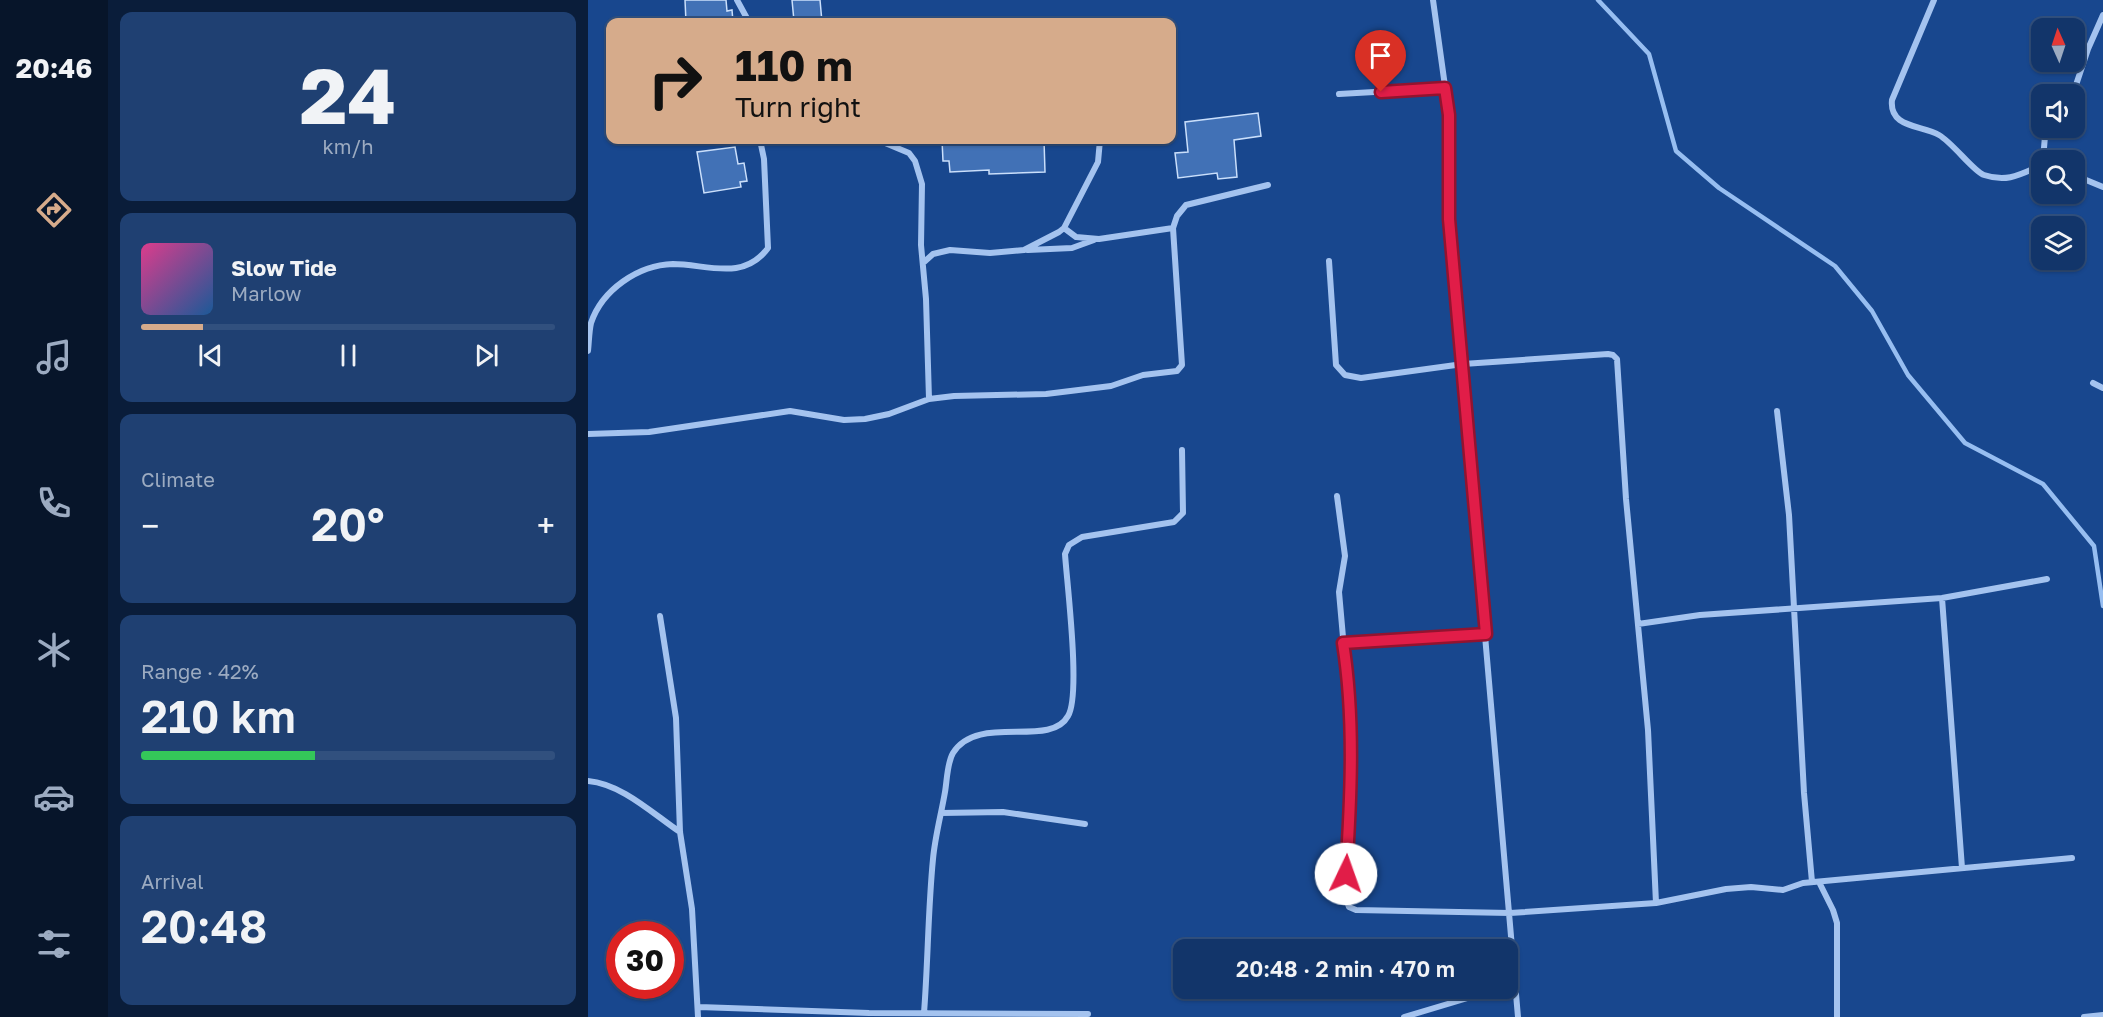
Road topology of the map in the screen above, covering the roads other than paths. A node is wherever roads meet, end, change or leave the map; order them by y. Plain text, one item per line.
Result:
1 (737, 0) edge
2 (1433, 0) edge
3 (1934, 0) edge
4 (2103, 15) edge
5 (747, 18) edge
6 (2076, 84) edge
7 (1445, 88) junction
8 (1339, 94) dead end
9 (761, 144) edge
10 (888, 144) edge
11 (1100, 144) edge
12 (2031, 169) edge
13 (2085, 180) edge
14 (1268, 185) dead end
15 (2103, 187) edge
16 (1064, 228) junction
17 (1173, 228) junction
18 (1099, 239) junction
19 (1024, 250) junction
20 (1329, 261) dead end
21 (923, 263) junction
22 (588, 351) edge
23 (1463, 364) junction
24 (2093, 383) dead end
25 (2103, 388) edge
26 (929, 399) junction
27 (1777, 411) dead end
28 (588, 434) edge
29 (1182, 450) dead end
30 (1337, 496) dead end
31 (2047, 579) dead end
32 (1942, 598) junction
33 (1794, 609) junction
34 (660, 616) dead end
35 (1638, 624) junction
36 (1486, 634) junction
37 (1343, 643) junction
38 (588, 781) edge
39 (941, 813) junction
40 (1085, 824) dead end
41 (680, 832) junction
42 (2072, 858) dead end
43 (1962, 868) junction
44 (1816, 882) junction
45 (1656, 903) junction
46 (1510, 913) junction
47 (1512, 939) edge
48 (1465, 999) edge
49 (1516, 999) edge
50 (699, 1008) junction
51 (924, 1014) junction
52 (1088, 1014) dead end
53 (2103, 1015) edge
54 (698, 1017) edge
55 (1404, 1017) edge
56 (1518, 1017) edge
57 (1837, 1017) edge
58 (2084, 1017) edge

1 - 5 street
2 - 7 street
3 - 12 street
4 - 6 street
7 - 8 street
7 - 23 street
9 - 22 street
10 - 21 street
11 - 16 street
13 - 15 street
14 - 17 street
16 - 18 street
16 - 19 street
17 - 18 street
17 - 26 street
18 - 19 street
19 - 21 street
20 - 23 street
21 - 26 street
23 - 35 street
23 - 36 street
24 - 25 street
26 - 28 street
27 - 33 street
29 - 39 street
30 - 37 street
31 - 32 street
32 - 33 street
32 - 43 street
33 - 35 street
33 - 44 street
34 - 41 street
35 - 45 street
36 - 37 street
36 - 46 street
37 - 46 street
38 - 41 street
39 - 40 street
39 - 51 street
41 - 50 street
42 - 43 street
43 - 44 street
44 - 45 street
44 - 57 street
45 - 46 street
46 - 47 street
48 - 55 street
49 - 56 street
50 - 51 street
50 - 54 street
51 - 52 street
53 - 58 street

